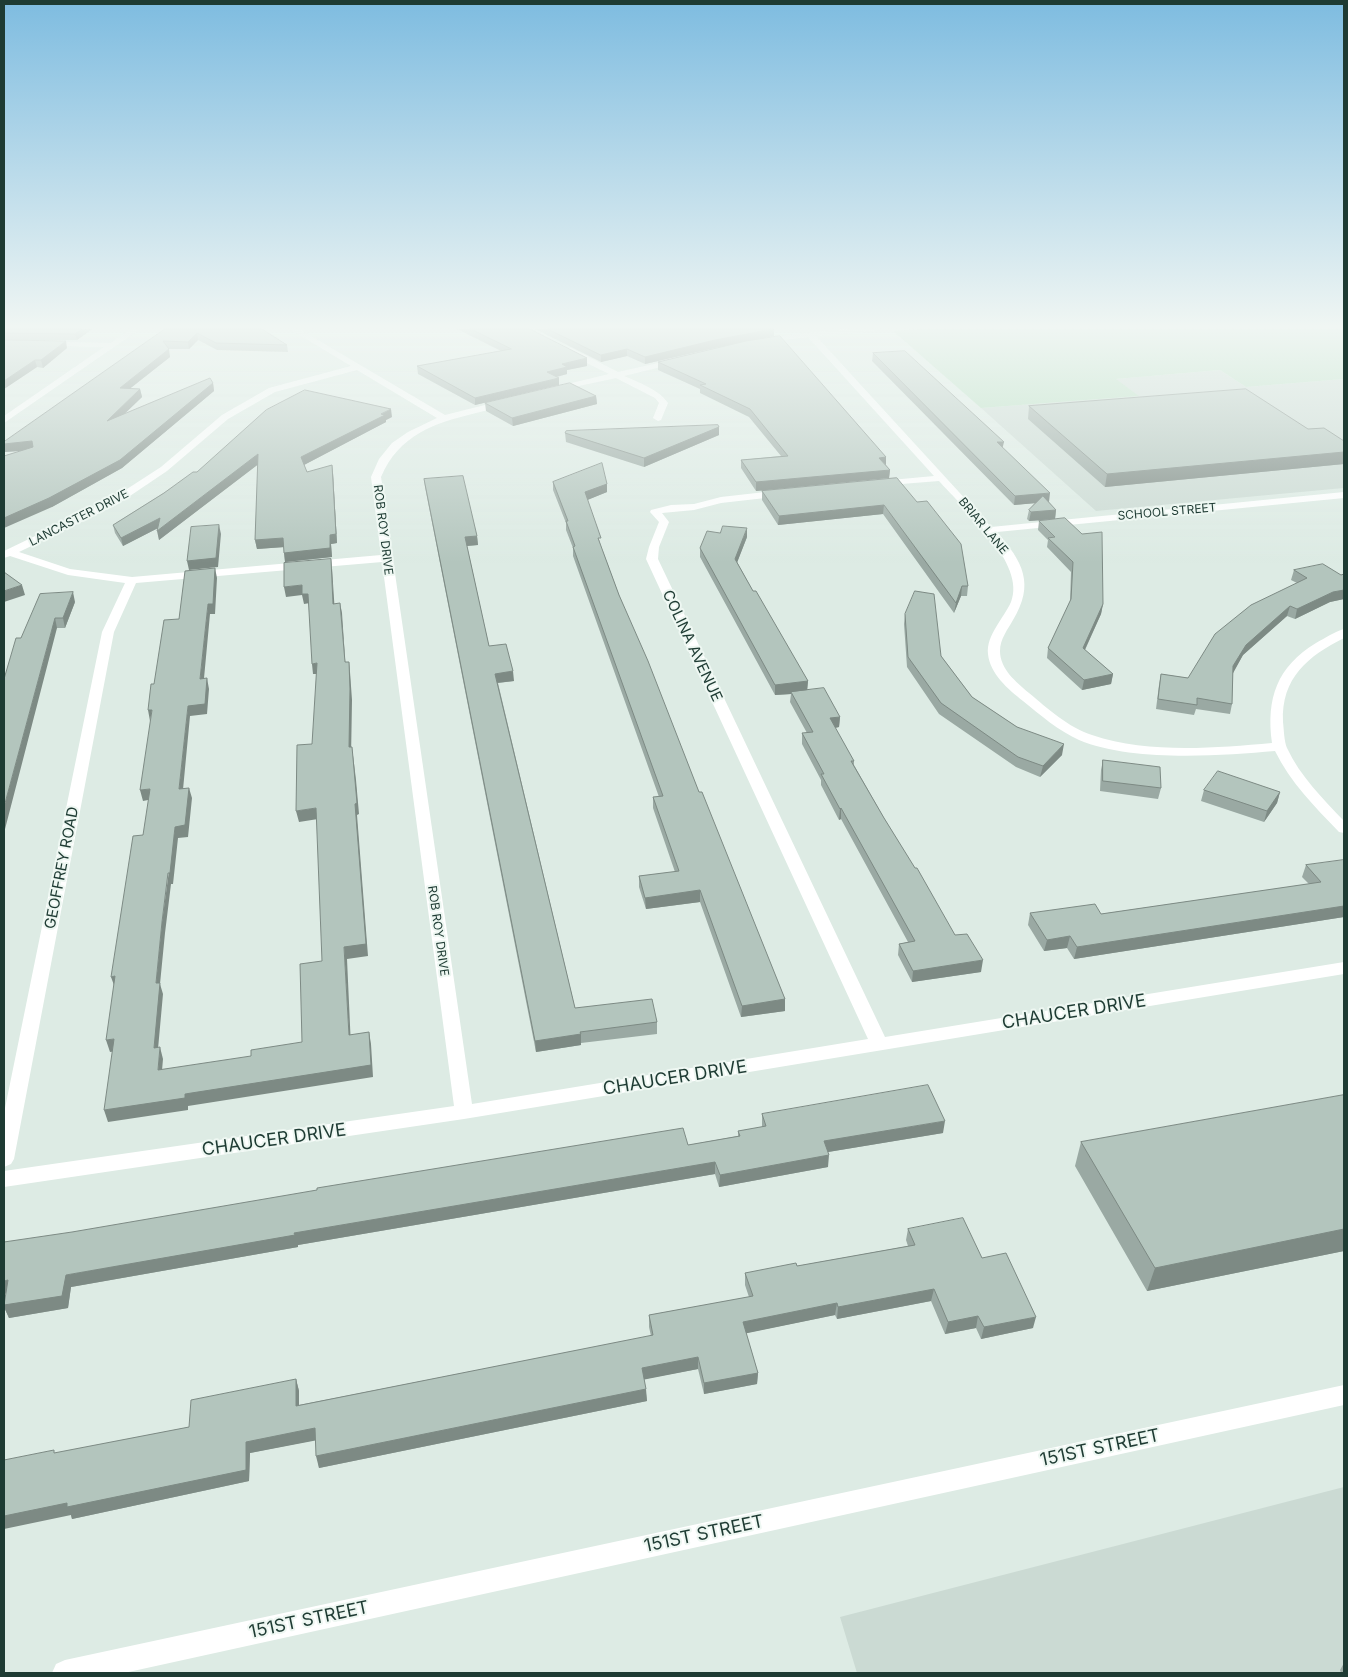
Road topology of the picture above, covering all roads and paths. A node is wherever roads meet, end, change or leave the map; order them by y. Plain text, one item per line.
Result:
1 (23, 407) edge
2 (242, 407) edge
3 (425, 407) edge
4 (487, 407) edge
5 (662, 407) edge
6 (877, 407) edge
7 (443, 418) junction
8 (658, 418) dead end
9 (4, 420) edge
10 (942, 478) junction
11 (866, 485) edge
12 (798, 491) edge
13 (1344, 495) edge
14 (989, 530) junction
15 (7, 554) edge
16 (386, 558) junction
17 (132, 580) junction
18 (1344, 633) edge
19 (1280, 746) junction
20 (1344, 829) edge
21 (1344, 968) edge
22 (879, 1044) junction
23 (464, 1112) junction
24 (4, 1159) edge
25 (4, 1179) edge
26 (1344, 1395) edge
27 (64, 1673) edge

1 - 9 street
2 - 15 street, LANCASTER DRIVE
3 - 7 street
4 - 7 street, ROB ROY DRIVE
5 - 8 street
6 - 10 street, BRIAR LANE
7 - 16 street, ROB ROY DRIVE
10 - 11 street
10 - 14 street, BRIAR LANE
12 - 22 street, COLINA AVENUE
13 - 14 street, SCHOOL STREET
14 - 19 street, BRIAR LANE
15 - 17 street
16 - 17 street
16 - 23 street, ROB ROY DRIVE
17 - 24 street, GEOFFREY ROAD
18 - 19 street
19 - 20 street
21 - 22 street, CHAUCER DRIVE
22 - 23 street, CHAUCER DRIVE
23 - 25 street, CHAUCER DRIVE
26 - 27 street, 151ST STREET

